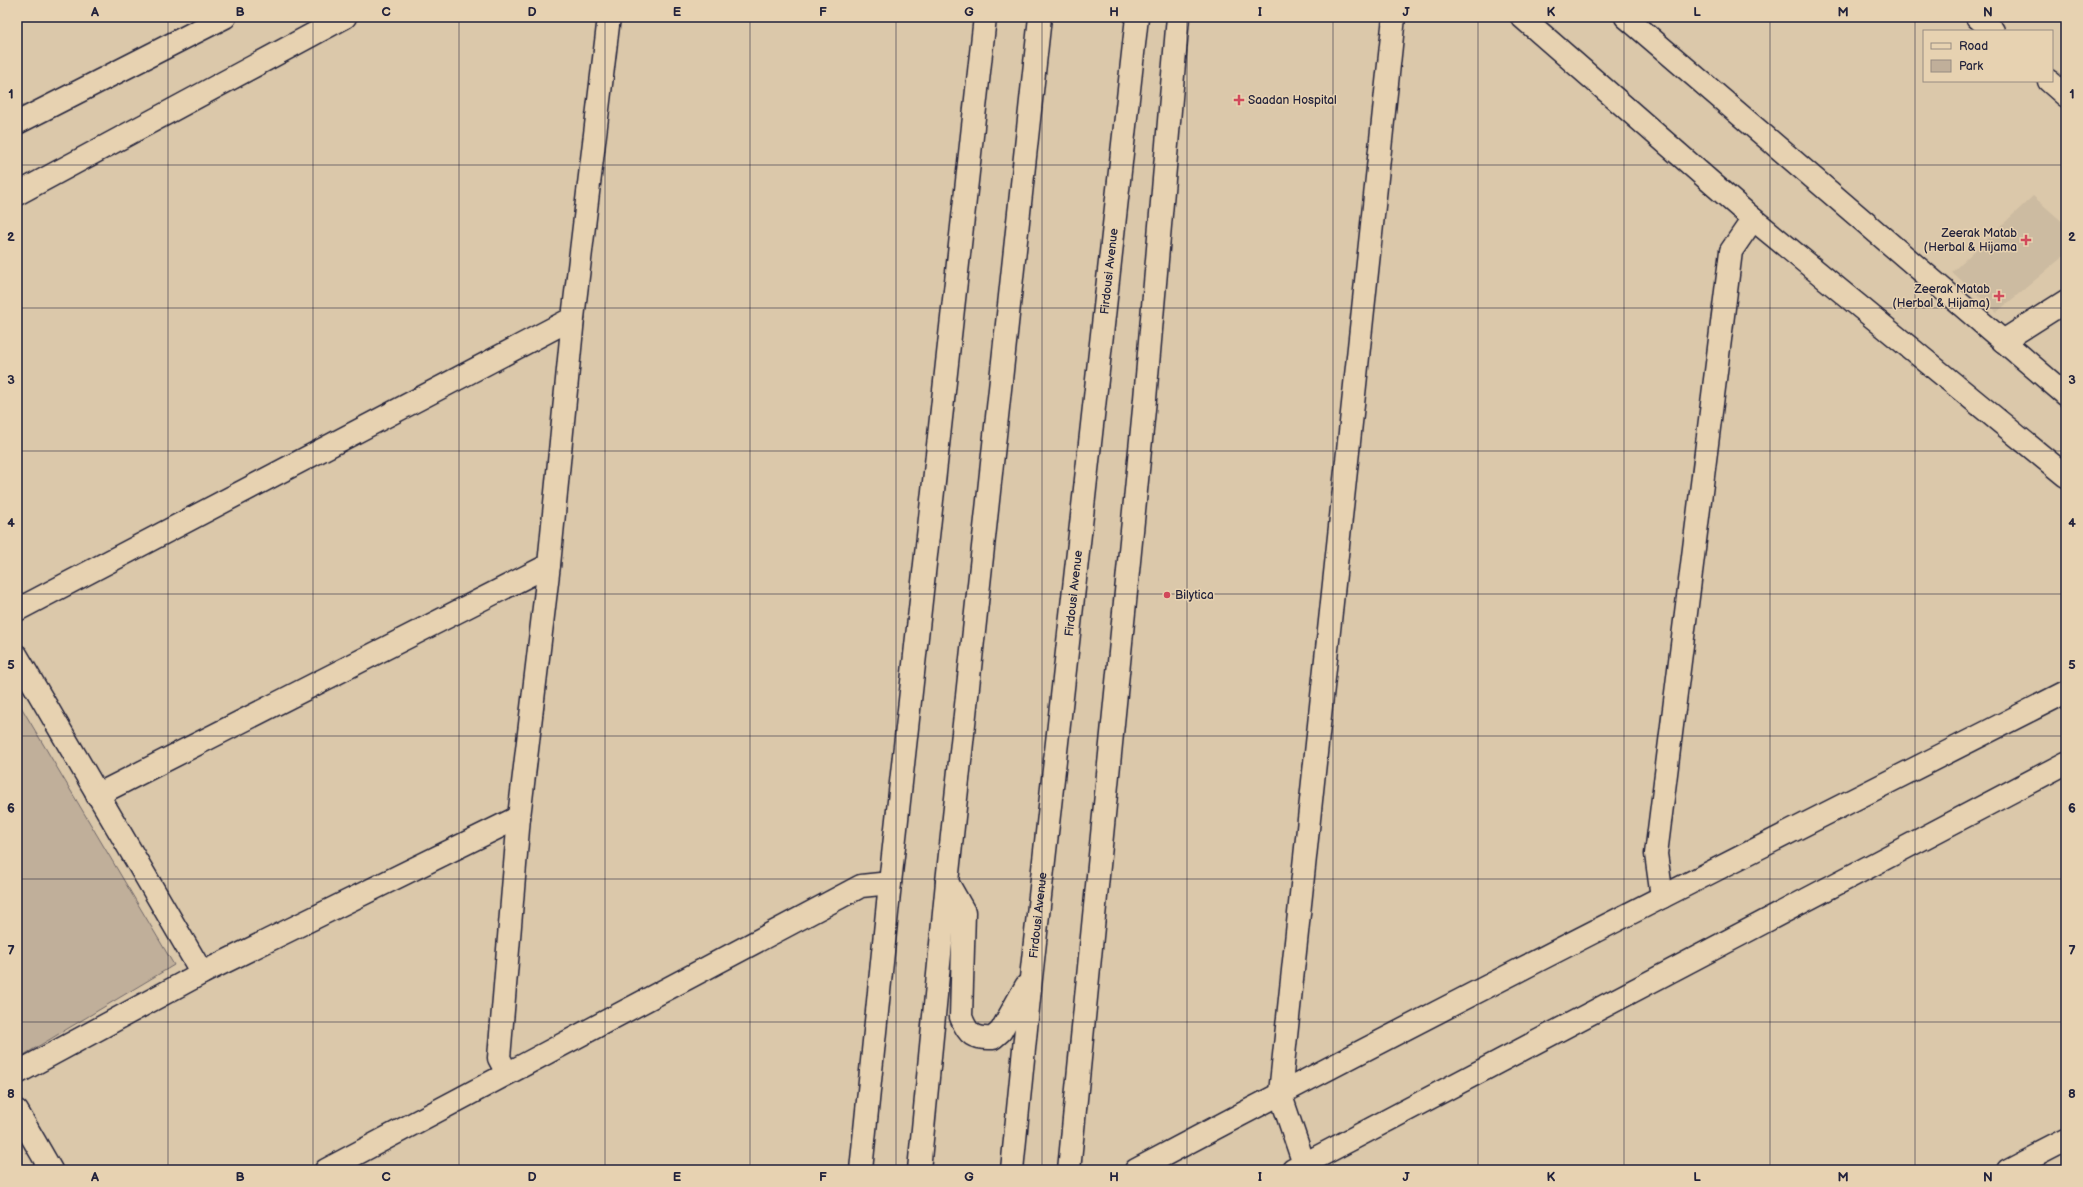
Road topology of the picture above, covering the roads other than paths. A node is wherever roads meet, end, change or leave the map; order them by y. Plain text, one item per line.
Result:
1 (225, 17) edge
2 (345, 17) edge
3 (609, 17) edge
4 (985, 17) edge
5 (1040, 17) edge
6 (1137, 17) edge
7 (1178, 17) edge
8 (1394, 17) edge
9 (1522, 17) edge
10 (1626, 17) edge
11 (1977, 17) edge
12 (1992, 30) edge
13 (2050, 82) edge
14 (2066, 96) edge
15 (17, 123) edge
16 (17, 194) edge
17 (1753, 219) junction
18 (2066, 301) edge
19 (573, 318) junction
20 (2003, 341) junction
21 (2066, 395) edge
22 (2066, 476) edge
23 (549, 565) junction
24 (17, 610) edge
25 (17, 656) edge
26 (2066, 692) edge
27 (2066, 762) edge
28 (97, 795) junction
29 (519, 817) junction
30 (947, 882) junction
31 (890, 883) junction
32 (1662, 897) junction
33 (202, 973) junction
34 (1031, 978) junction
35 (17, 1073) edge
36 (507, 1073) junction
37 (1280, 1093) junction
38 (17, 1111) edge
39 (2066, 1140) edge
40 (1301, 1168) edge
41 (51, 1170) edge
42 (326, 1170) edge
43 (861, 1170) edge
44 (919, 1170) edge
45 (1012, 1170) edge
46 (1069, 1170) edge
47 (1136, 1170) edge
48 (2008, 1170) edge

1 - 15 street
2 - 16 street
3 - 19 street
4 - 31 street
5 - 30 street
6 - 34 street, Firdousi Avenue
7 - 46 street
8 - 37 street
9 - 17 street
10 - 20 street
11 - 12 street
13 - 14 street
17 - 22 street
17 - 32 street
18 - 20 street
19 - 23 street
19 - 24 street
20 - 21 street
23 - 28 street
23 - 29 street
25 - 28 street
26 - 32 street
27 - 40 street
28 - 33 street
29 - 33 street
29 - 36 street
30 - 34 street
30 - 44 street
31 - 36 street
31 - 43 street
32 - 37 street
33 - 35 street
34 - 45 street, Firdousi Avenue
36 - 42 street
37 - 40 street
37 - 47 street
38 - 41 street
39 - 48 street

